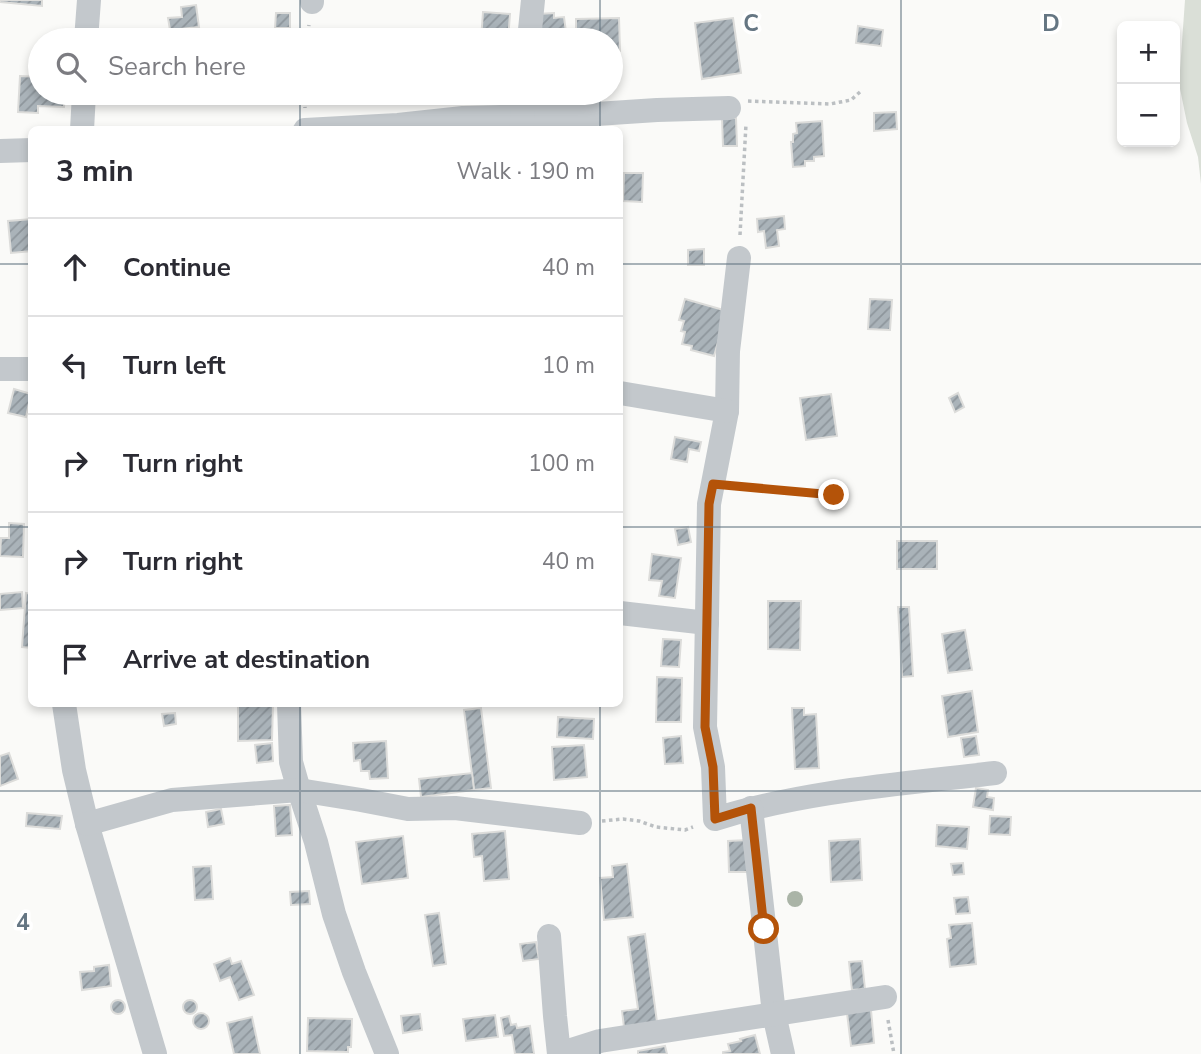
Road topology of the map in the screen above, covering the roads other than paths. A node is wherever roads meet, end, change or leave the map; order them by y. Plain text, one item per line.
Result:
1 (89, 0) edge
2 (533, 0) edge
3 (87, 28) edge
4 (530, 28) edge
5 (83, 105) edge
6 (738, 111) road end
7 (523, 113) edge
8 (82, 126) edge
9 (375, 126) edge
10 (0, 150) edge
11 (28, 150) edge
12 (739, 258) road end
13 (0, 369) edge
14 (28, 369) edge
15 (623, 394) edge
16 (727, 411) junction
17 (623, 613) edge
18 (708, 623) junction
19 (64, 707) edge
20 (289, 707) edge
21 (995, 774) dead end
22 (299, 790) junction
23 (751, 808) junction
24 (580, 823) road end
25 (87, 824) junction
26 (549, 936) dead end
27 (885, 997) dead end
28 (774, 1014) junction
29 (155, 1054) edge
30 (387, 1054) edge
31 (559, 1054) edge
32 (783, 1054) edge

1 - 3 street
2 - 4 street
5 - 8 street
6 - 7 street
7 - 9 street
10 - 11 street
12 - 16 street
13 - 14 street
15 - 16 street
16 - 18 street
17 - 18 street
18 - 23 street
19 - 25 street
20 - 22 street
21 - 23 street
22 - 24 street
22 - 25 street
22 - 30 street
23 - 28 street
25 - 29 street
26 - 31 street
27 - 28 street
28 - 31 street
28 - 32 street

